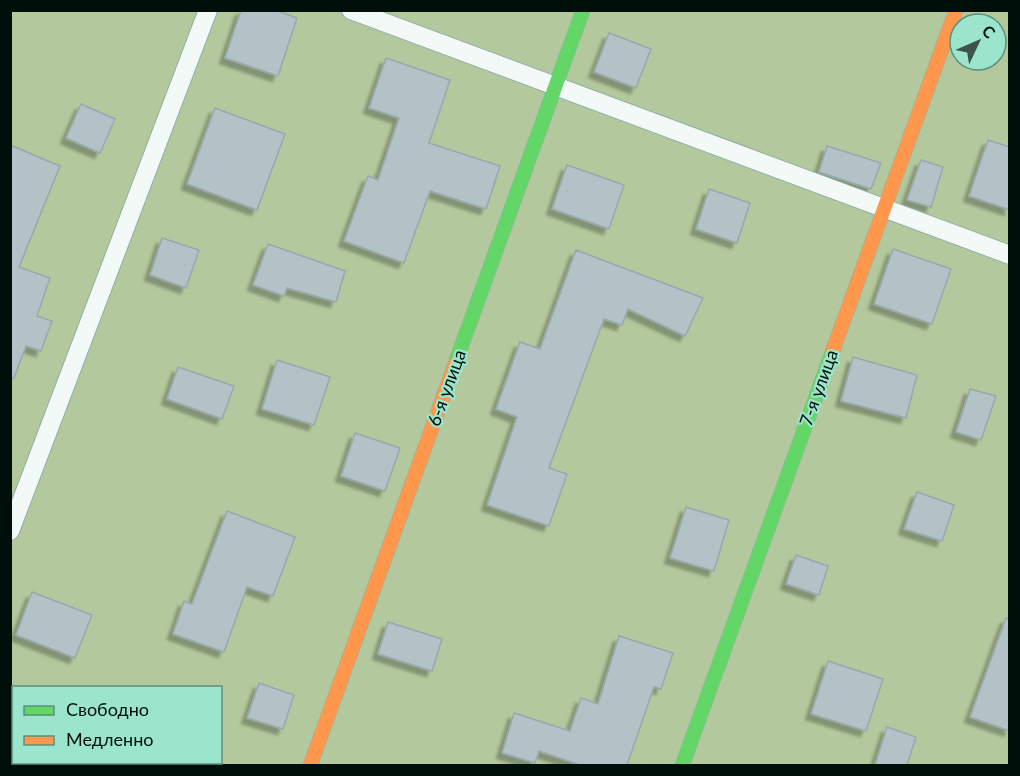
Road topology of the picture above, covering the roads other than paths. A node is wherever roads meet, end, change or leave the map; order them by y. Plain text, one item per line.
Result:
1 (208, 10) edge
2 (351, 10) edge
3 (583, 10) edge
4 (956, 10) edge
5 (556, 86) junction
6 (884, 208) junction
7 (1010, 255) edge
8 (10, 531) edge
9 (310, 765) edge
10 (682, 765) edge

1 - 8 lane
2 - 5 lane
3 - 5 street, 6-я улица
4 - 6 street, 7-я улица
5 - 6 lane
5 - 9 street, 6-я улица
6 - 7 lane
6 - 10 street, 7-я улица

